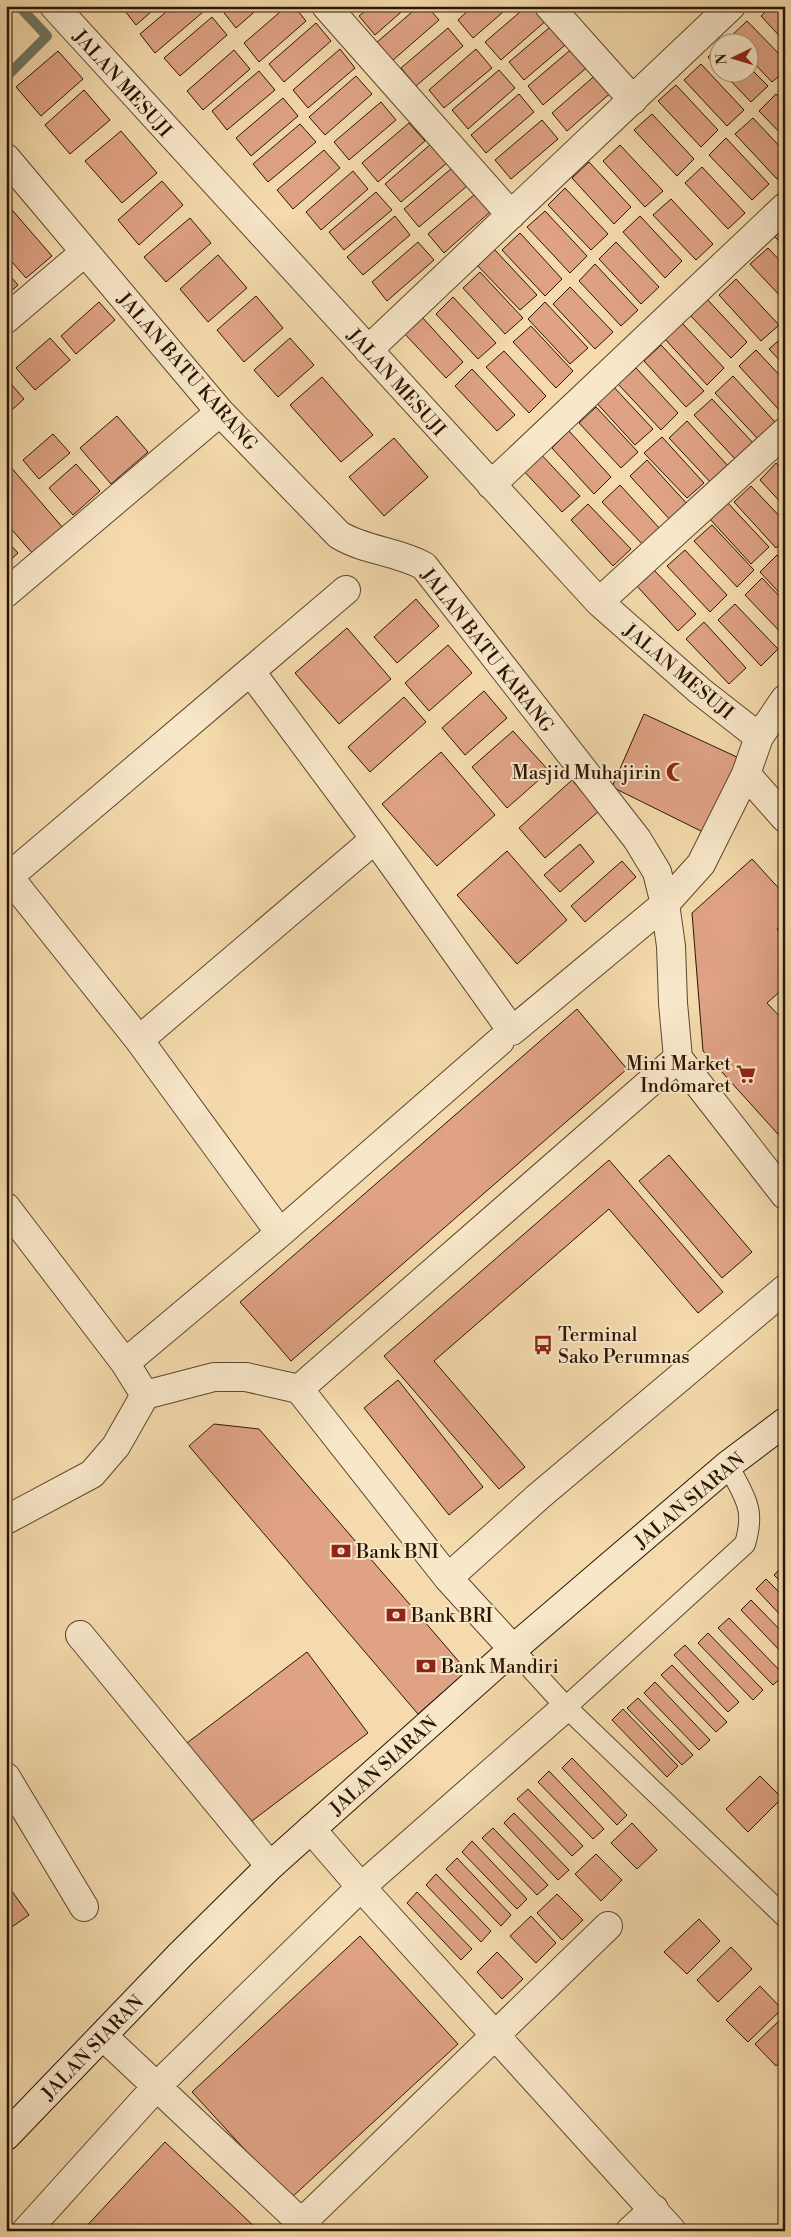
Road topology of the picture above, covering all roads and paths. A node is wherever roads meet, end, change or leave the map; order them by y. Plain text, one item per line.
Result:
1 (54, 6) edge
2 (326, 6) edge
3 (548, 6) edge
4 (731, 6) edge
5 (633, 100) junction
6 (6, 158) edge
7 (785, 206) edge
8 (511, 216) junction
9 (85, 252) junction
10 (6, 318) edge
11 (368, 350) junction
12 (220, 412) junction
13 (785, 432) edge
14 (491, 485) junction
15 (346, 590) dead end
16 (6, 593) edge
17 (599, 602) junction
18 (251, 672) junction
19 (785, 698) edge
20 (759, 737) junction
21 (746, 774) junction
22 (785, 818) edge
23 (376, 839) junction
24 (7, 878) edge
25 (665, 904) junction
26 (139, 1040) junction
27 (500, 1041) dead end
28 (678, 1058) junction
29 (785, 1195) edge
30 (6, 1207) edge
31 (280, 1233) junction
32 (785, 1289) edge
33 (124, 1363) junction
34 (299, 1389) junction
35 (145, 1395) junction
36 (785, 1422) edge
37 (728, 1465) junction
38 (6, 1520) edge
39 (448, 1578) junction
40 (80, 1635) dead end
41 (514, 1649) junction
42 (566, 1708) junction
43 (6, 1776) edge
44 (311, 1829) junction
45 (270, 1866) junction
46 (361, 1887) junction
47 (84, 1907) dead end
48 (785, 1917) edge
49 (608, 1926) dead end
50 (495, 2034) junction
51 (102, 2036) junction
52 (157, 2086) junction
53 (6, 2136) edge
54 (654, 2209) junction
55 (301, 2228) edge
56 (26, 2231) edge
57 (630, 2231) edge
58 (672, 2231) edge

1 - 11 street, JALAN MESUJI
2 - 8 street
3 - 5 street
4 - 5 street
5 - 8 street
6 - 9 street, JALAN BATU KARANG
7 - 14 street
8 - 11 street
9 - 10 street
9 - 12 street, JALAN BATU KARANG
11 - 14 street, JALAN MESUJI
12 - 16 street
12 - 25 street, JALAN BATU KARANG
13 - 17 street
14 - 17 street, JALAN MESUJI
15 - 18 street
17 - 20 street, JALAN MESUJI
18 - 23 street
18 - 24 street
19 - 20 street
20 - 21 street
21 - 22 street
21 - 25 street
23 - 25 street
23 - 26 street
24 - 26 street
25 - 28 street, JALAN BATU KARANG
26 - 31 street
27 - 31 street
28 - 29 street
28 - 34 street
30 - 33 street
31 - 33 street
32 - 39 street
33 - 35 street
34 - 35 street
34 - 39 street
35 - 38 street
36 - 37 street, JALAN SIARAN
37 - 41 street, JALAN SIARAN
37 - 42 lane
39 - 41 street
40 - 45 street
41 - 42 lane
41 - 44 street, JALAN SIARAN
42 - 46 street
42 - 48 lane
43 - 47 street
44 - 45 street, JALAN SIARAN
44 - 46 street
45 - 51 street, JALAN SIARAN
46 - 50 street
46 - 52 street
49 - 50 street
50 - 54 street
50 - 55 street
51 - 52 street
51 - 53 street, JALAN SIARAN
52 - 55 street
52 - 56 street
54 - 57 street
54 - 58 street

